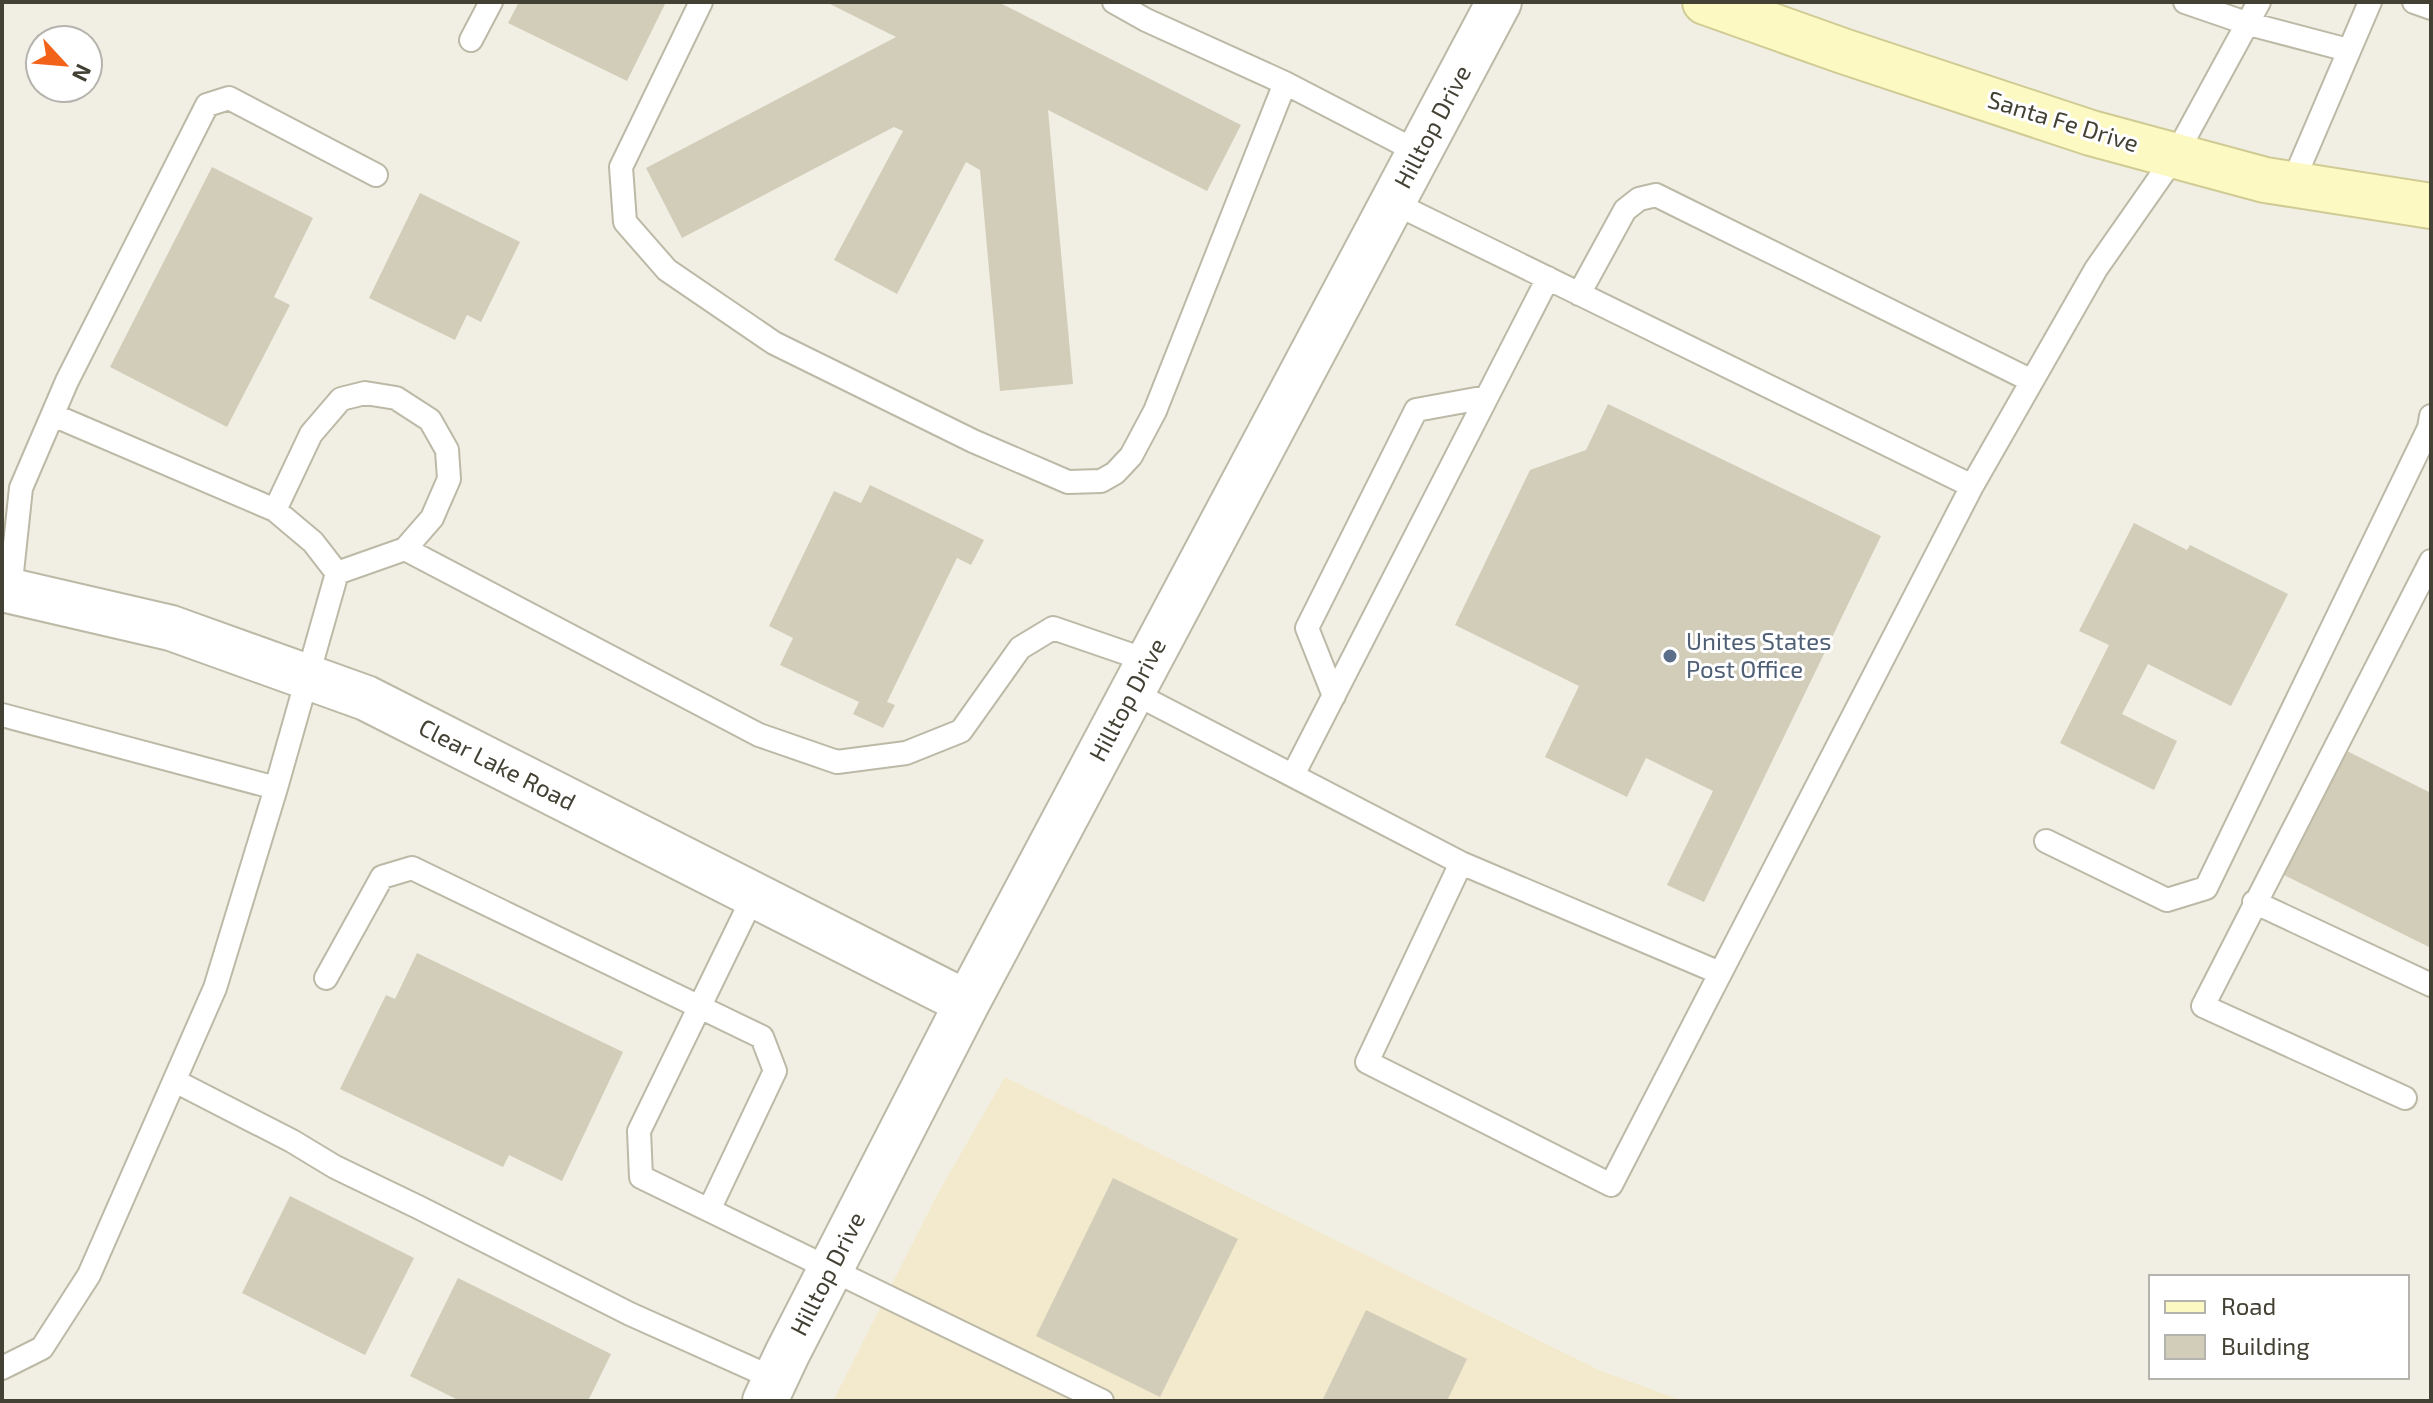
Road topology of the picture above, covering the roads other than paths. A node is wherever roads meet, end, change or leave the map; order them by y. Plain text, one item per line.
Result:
1 (491, 2) edge
2 (701, 2) edge
3 (1114, 2) edge
4 (1499, 2) edge
5 (1705, 2) edge
6 (2185, 2) edge
7 (2259, 2) edge
8 (2370, 2) edge
9 (2414, 2) edge
10 (2431, 8) edge
11 (1766, 13) edge
12 (2249, 24) junction
13 (471, 40) dead end
14 (2348, 50) junction
15 (1285, 83) junction
16 (1420, 153) junction
17 (2175, 156) junction
18 (376, 175) dead end
19 (2292, 184) junction
20 (1392, 202) junction
21 (2431, 206) edge
22 (1548, 278) junction
23 (1579, 294) junction
24 (2032, 381) junction
25 (1487, 397) junction
26 (53, 415) junction
27 (2431, 416) edge
28 (1972, 486) junction
29 (275, 510) junction
30 (405, 549) junction
31 (2431, 561) edge
32 (337, 573) junction
33 (6, 590) edge
34 (1141, 676) junction
35 (308, 678) junction
36 (1334, 696) junction
37 (2, 715) edge
38 (1293, 775) junction
39 (276, 788) junction
40 (2046, 841) dead end
41 (1461, 863) junction
42 (754, 895) junction
43 (2254, 902) junction
44 (1720, 973) junction
45 (326, 978) dead end
46 (2431, 985) edge
47 (967, 1003) junction
48 (700, 1005) junction
49 (175, 1081) junction
50 (2405, 1098) dead end
51 (709, 1210) junction
52 (830, 1270) junction
53 (2, 1368) edge
54 (770, 1390) edge
55 (1102, 1401) edge

1 - 13 lane
2 - 15 lane
3 - 15 lane
4 - 16 street, Hilltop Drive
5 - 11 main road, Santa Fe Drive
6 - 12 lane
7 - 12 lane
8 - 14 lane
9 - 10 lane
11 - 17 main road, Santa Fe Drive
12 - 14 lane
12 - 17 lane
14 - 19 lane
15 - 16 lane
16 - 20 street, Hilltop Drive
17 - 19 main road, Santa Fe Drive
17 - 24 lane
18 - 26 lane
19 - 21 main road, Santa Fe Drive
20 - 22 lane
20 - 34 street, Hilltop Drive
22 - 23 lane
22 - 25 lane
23 - 24 lane
23 - 28 lane
24 - 28 lane
25 - 36 lane
25 - 36 lane
26 - 29 lane
26 - 33 lane
27 - 40 lane
28 - 44 lane
29 - 30 lane
29 - 32 lane
30 - 32 lane
30 - 34 lane
31 - 43 lane
32 - 35 lane
33 - 35 street, Clear Lake Road
34 - 38 lane
34 - 47 street, Hilltop Drive
35 - 39 lane
35 - 42 street, Clear Lake Road
36 - 38 lane
37 - 39 lane
38 - 41 lane
39 - 49 lane
41 - 44 lane
41 - 44 lane
42 - 47 street, Clear Lake Road
42 - 48 lane
43 - 46 lane
43 - 50 lane
45 - 48 lane
47 - 52 street, Hilltop Drive
48 - 51 lane
48 - 51 lane
49 - 53 lane
49 - 54 lane
51 - 52 lane
52 - 54 street, Hilltop Drive
52 - 55 lane

